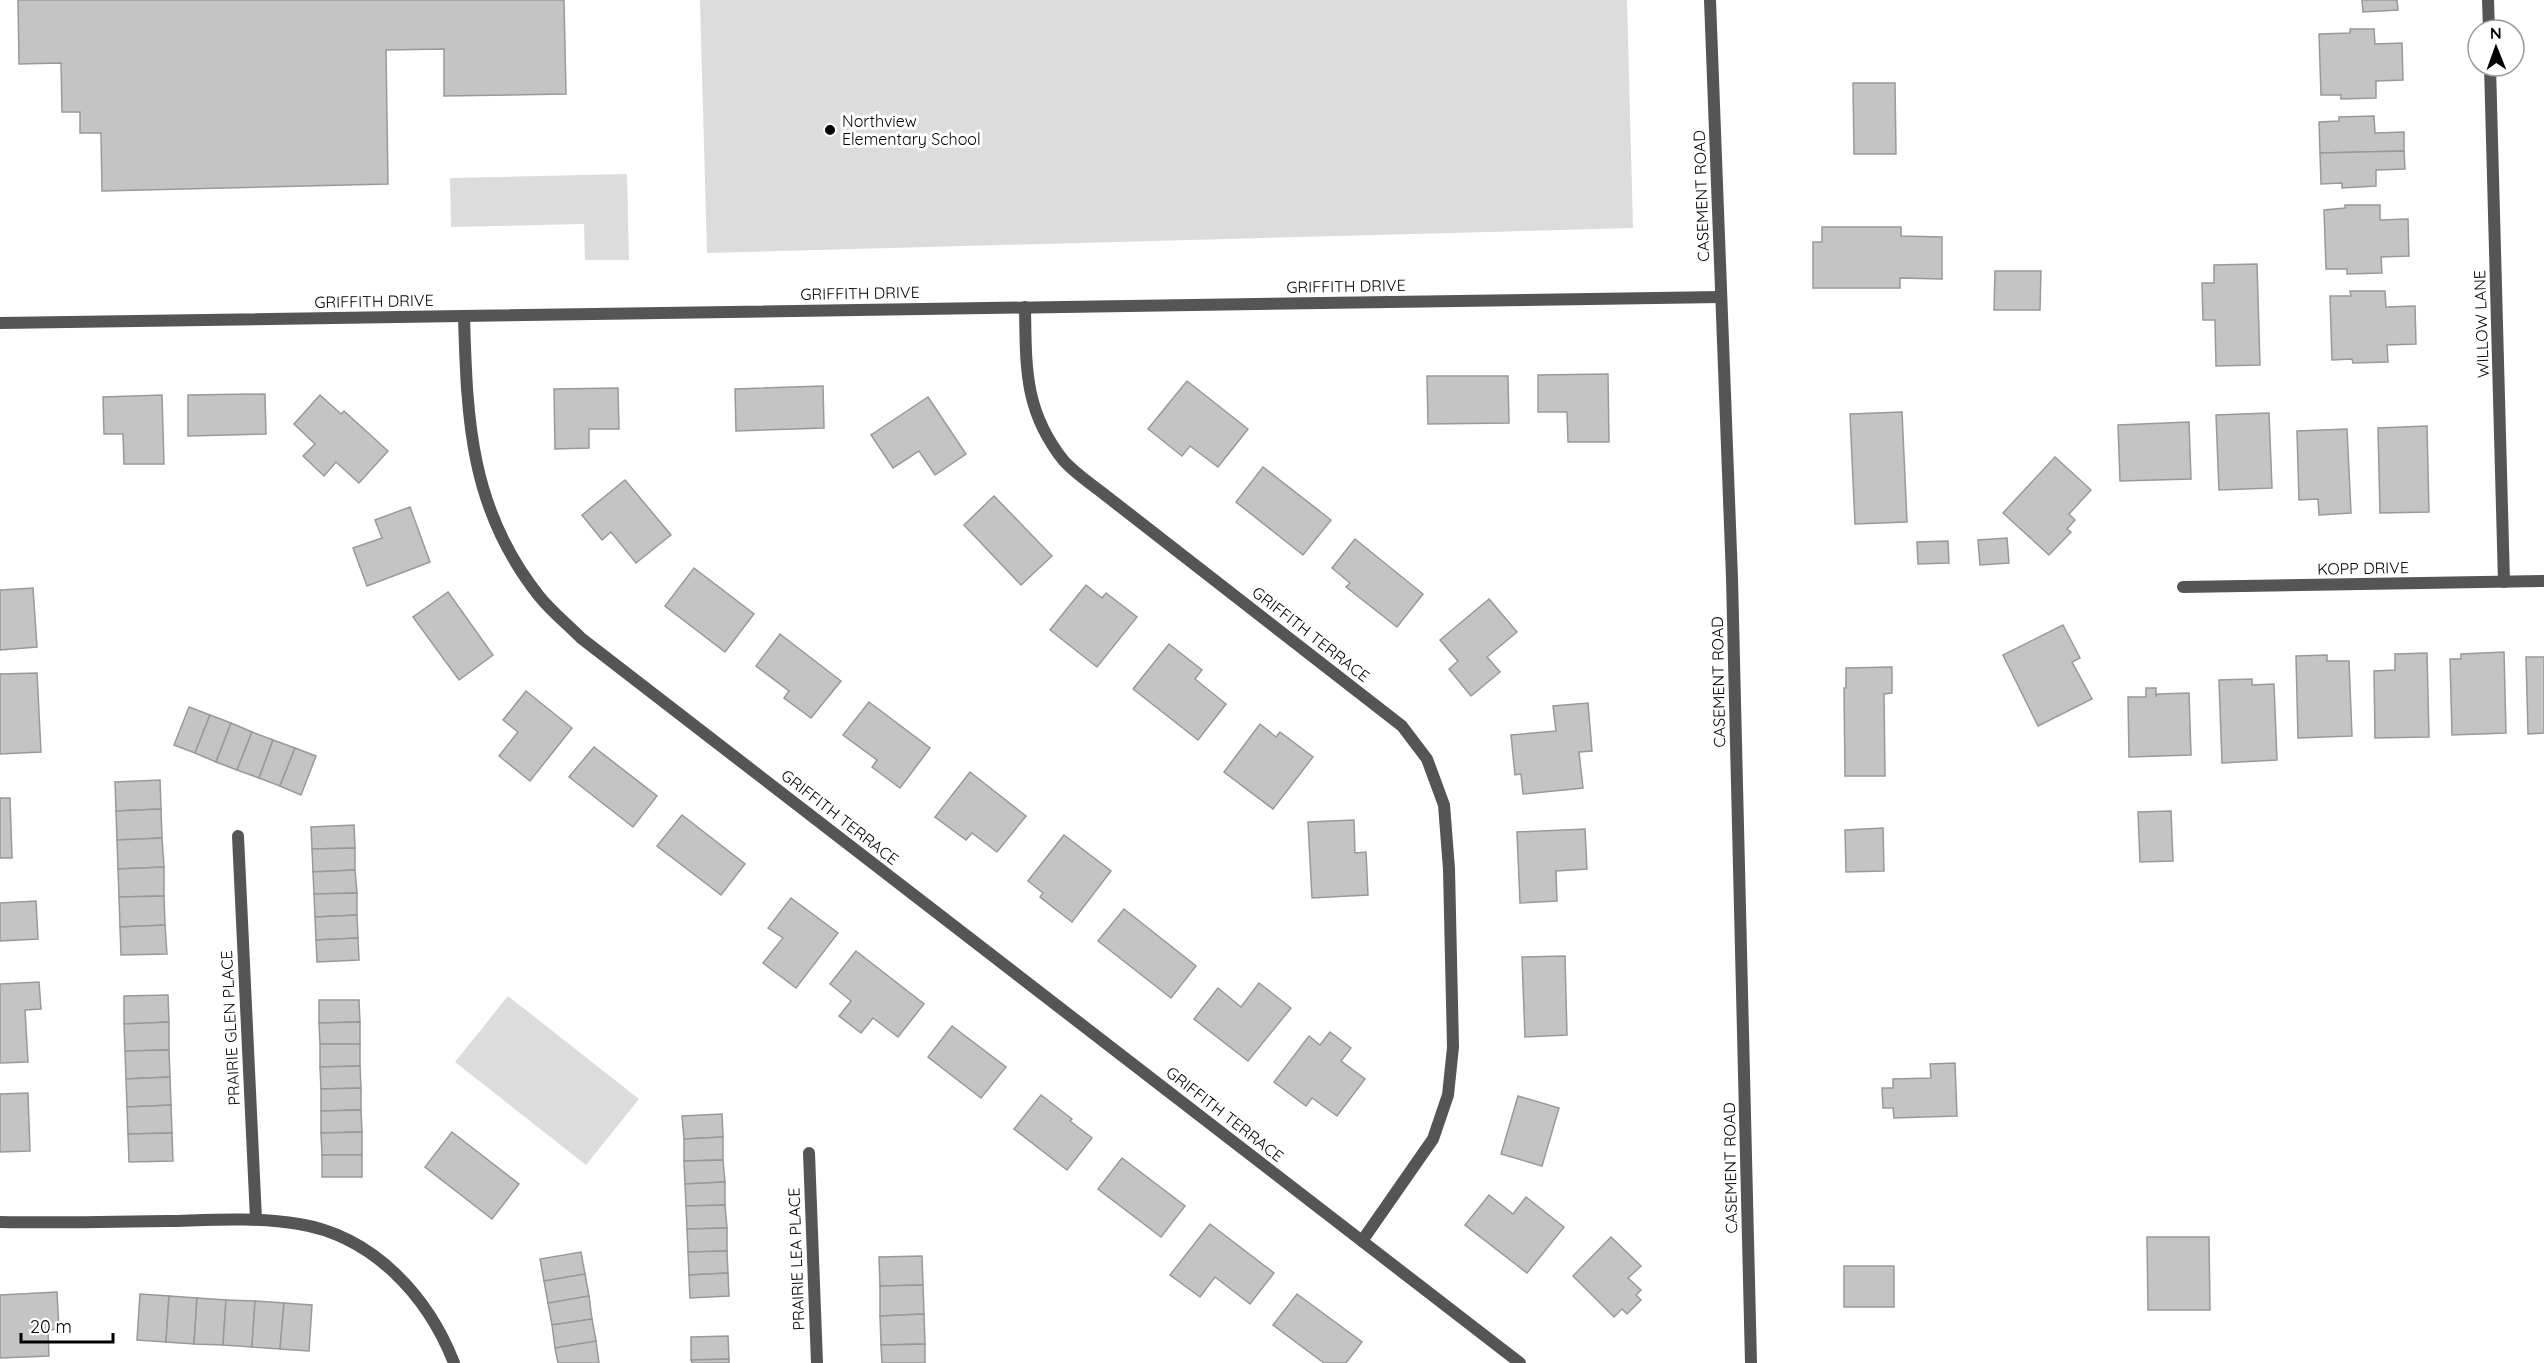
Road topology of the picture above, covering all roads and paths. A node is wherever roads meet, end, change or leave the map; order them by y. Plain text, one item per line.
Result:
1 (1710, 0) edge
2 (2488, 0) edge
3 (2489, 18) edge
4 (2490, 78) edge
5 (1721, 297) junction
6 (1025, 307) junction
7 (464, 316) junction
8 (0, 323) edge
9 (2544, 581) edge
10 (2504, 582) junction
11 (2183, 587) dead end
12 (238, 836) dead end
13 (809, 1153) dead end
14 (256, 1219) junction
15 (0, 1222) edge
16 (1362, 1241) junction
17 (454, 1363) edge
18 (817, 1363) edge
19 (1520, 1363) edge
20 (1751, 1363) edge

1 - 5 street, CASEMENT ROAD
2 - 3 street
4 - 10 street, WILLOW LANE
5 - 6 street, GRIFFITH DRIVE
5 - 20 street, CASEMENT ROAD
6 - 7 street, GRIFFITH DRIVE
6 - 16 street, GRIFFITH TERRACE
7 - 8 street, GRIFFITH DRIVE
7 - 16 street, GRIFFITH TERRACE
9 - 10 street, KOPP DRIVE
10 - 11 street, KOPP DRIVE
12 - 14 street, PRAIRIE GLEN PLACE
13 - 18 street, PRAIRIE LEA PLACE
14 - 15 street
14 - 17 street
16 - 19 street, GRIFFITH TERRACE

